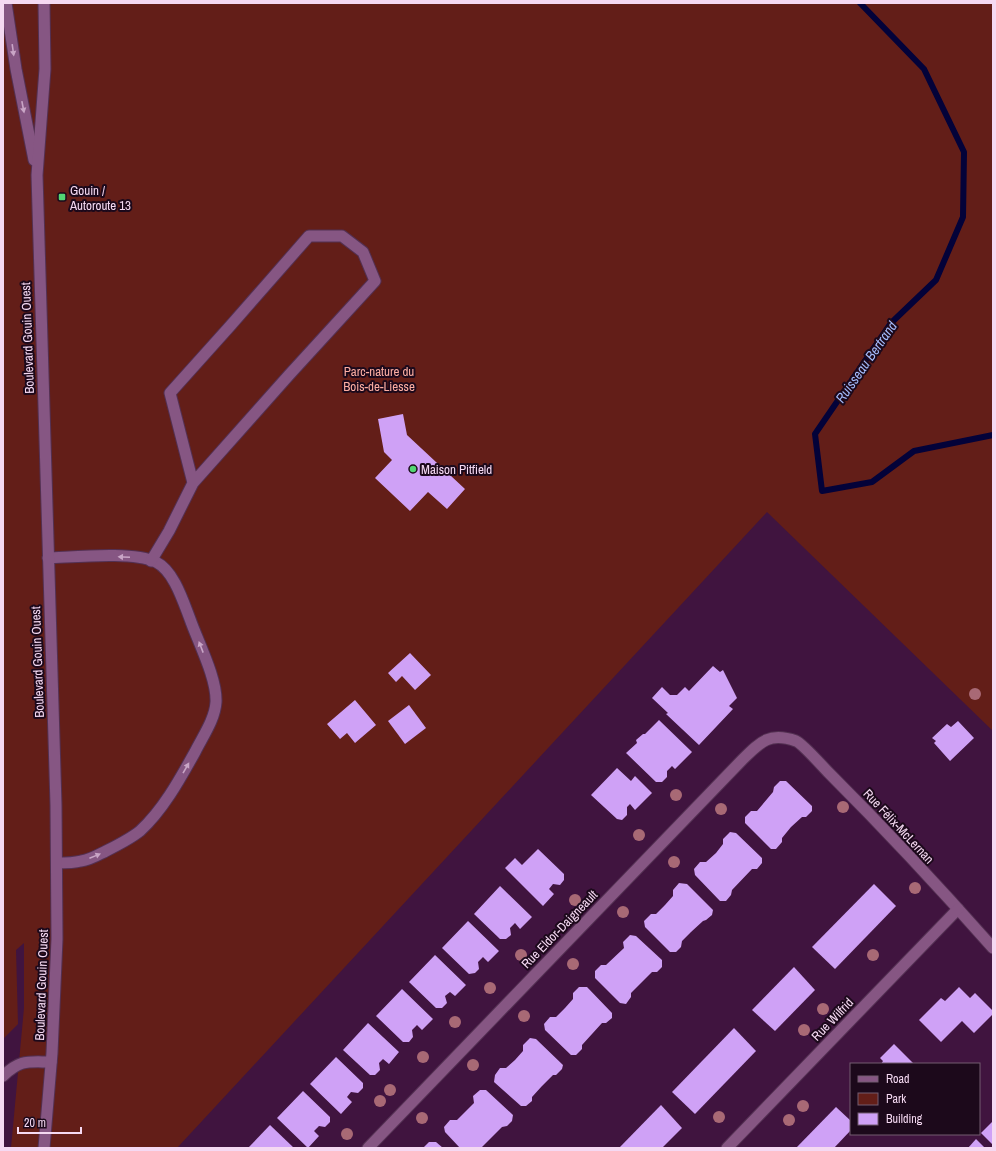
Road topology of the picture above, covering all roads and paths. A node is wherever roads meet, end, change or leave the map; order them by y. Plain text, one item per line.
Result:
1 (6, 3) edge
2 (44, 3) edge
3 (37, 174) junction
4 (193, 484) junction
5 (48, 558) junction
6 (151, 561) junction
7 (776, 737) joint
8 (57, 863) junction
9 (958, 909) junction
10 (993, 948) edge
11 (51, 1062) junction
12 (3, 1076) edge
13 (44, 1148) edge
14 (368, 1148) edge
15 (727, 1148) edge

1 -> 3 main road, Boulevard Gouin Ouest
2 - 3 main road, Boulevard Gouin Ouest
3 - 5 main road, Boulevard Gouin Ouest
4 - 4 main road
4 - 6 main road
6 -> 5 main road
5 - 8 main road, Boulevard Gouin Ouest
8 -> 6 main road
7 - 9 main road, Rue Félix-McLernan
7 - 14 main road, Rue Eldor-Daigneault
8 - 11 main road, Boulevard Gouin Ouest
9 - 10 main road, Rue Félix-McLernan
9 - 15 main road, Rue Wilfrid
11 - 12 main road
11 - 13 main road, Boulevard Gouin Ouest

